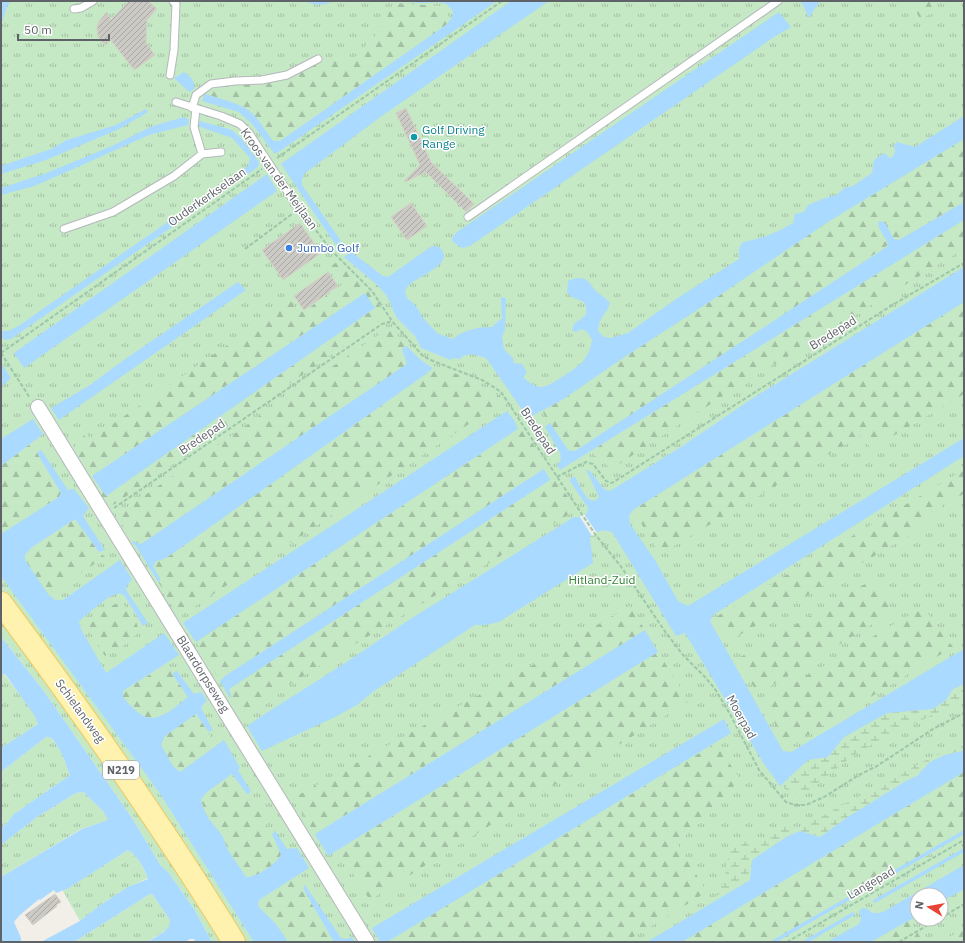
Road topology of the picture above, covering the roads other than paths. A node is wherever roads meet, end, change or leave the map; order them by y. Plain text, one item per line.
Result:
1 (93, 1) edge
2 (173, 1) edge
3 (778, 1) edge
4 (74, 9) dead end
5 (318, 60) dead end
6 (170, 75) dead end
7 (176, 102) dead end
8 (194, 108) junction
9 (221, 152) dead end
10 (202, 154) junction
11 (300, 209) road end
12 (468, 217) dead end
13 (64, 229) dead end
14 (38, 407) road end
15 (1, 603) edge
16 (234, 942) edge
17 (367, 942) edge

1 - 4 lane
2 - 6 lane
3 - 12 lane
5 - 8 lane
7 - 8 lane, Kroos van der Meijlaan
8 - 10 lane
8 - 11 lane, Kroos van der Meijlaan
9 - 10 lane
10 - 13 lane
14 - 17 street, Blaardorpseweg
15 - 16 main road, Schielandweg / N219

